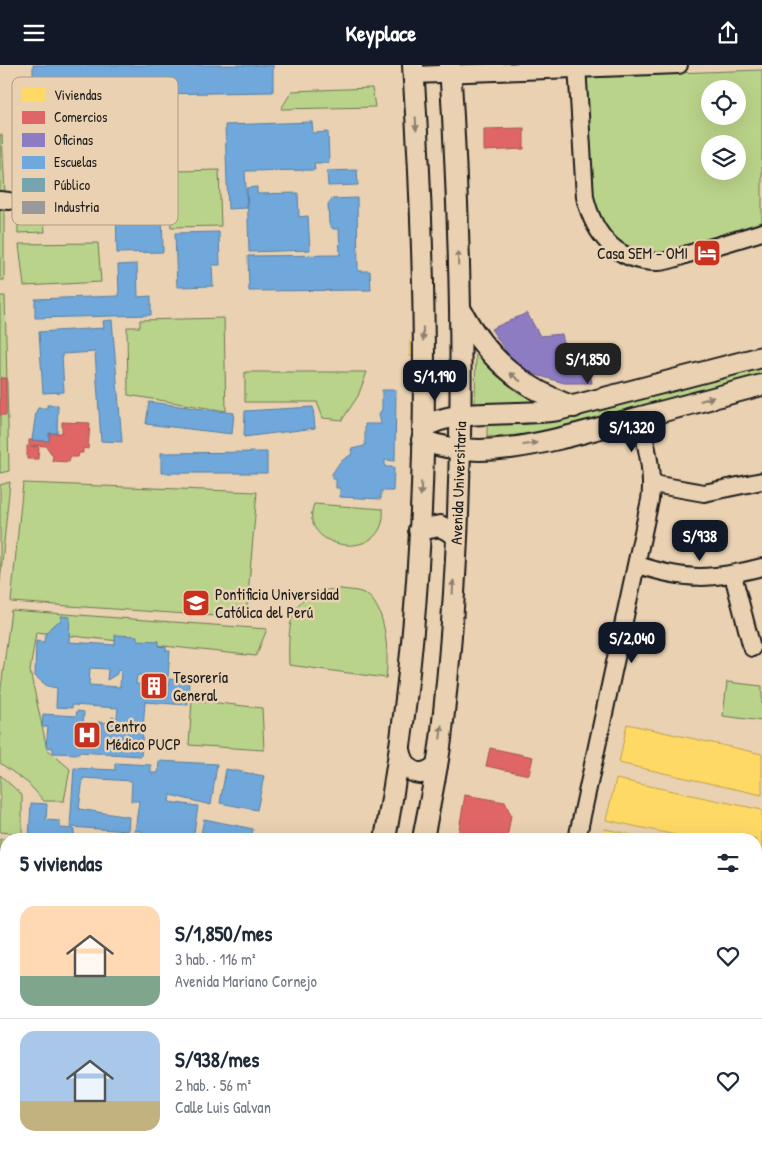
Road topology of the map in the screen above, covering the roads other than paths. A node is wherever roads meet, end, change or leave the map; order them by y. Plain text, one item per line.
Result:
1 (678, 65) edge
2 (577, 67) edge
3 (451, 69) edge
4 (413, 70) edge
5 (762, 232) edge
6 (460, 307) junction
7 (762, 357) edge
8 (762, 385) edge
9 (574, 407) junction
10 (460, 415) junction
11 (640, 417) junction
12 (422, 434) junction
13 (460, 450) junction
14 (762, 481) edge
15 (653, 484) junction
16 (419, 530) junction
17 (457, 535) junction
18 (638, 565) junction
19 (762, 567) edge
20 (733, 575) junction
21 (752, 648) dead end
22 (400, 750) junction
23 (437, 765) junction
24 (390, 817) junction
25 (387, 833) edge
26 (390, 833) edge
27 (425, 833) edge
28 (578, 833) edge

1 - 2 street
2 - 3 street
2 - 5 street
3 - 4 street
6 -> 3 main road, Avenida Universitaria
4 -> 12 main road
9 -> 6 main road
6 - 10 main road, Avenida Universitaria
7 - 9 main road
11 -> 8 main road
9 - 10 main road
10 - 12 main road
10 - 13 main road, Avenida Universitaria
13 -> 11 main road
11 - 15 street
12 - 13 main road
12 -> 16 main road
13 - 17 main road, Avenida Universitaria
14 - 15 street
15 - 18 street
16 - 17 main road
16 - 22 main road
23 -> 17 main road, Avenida Universitaria
18 - 20 street
18 - 28 street
19 - 20 street
20 - 21 street
22 - 23 main road
22 - 24 main road
23 - 27 main road, Avenida Universitaria
24 - 25 main road
24 - 26 main road

